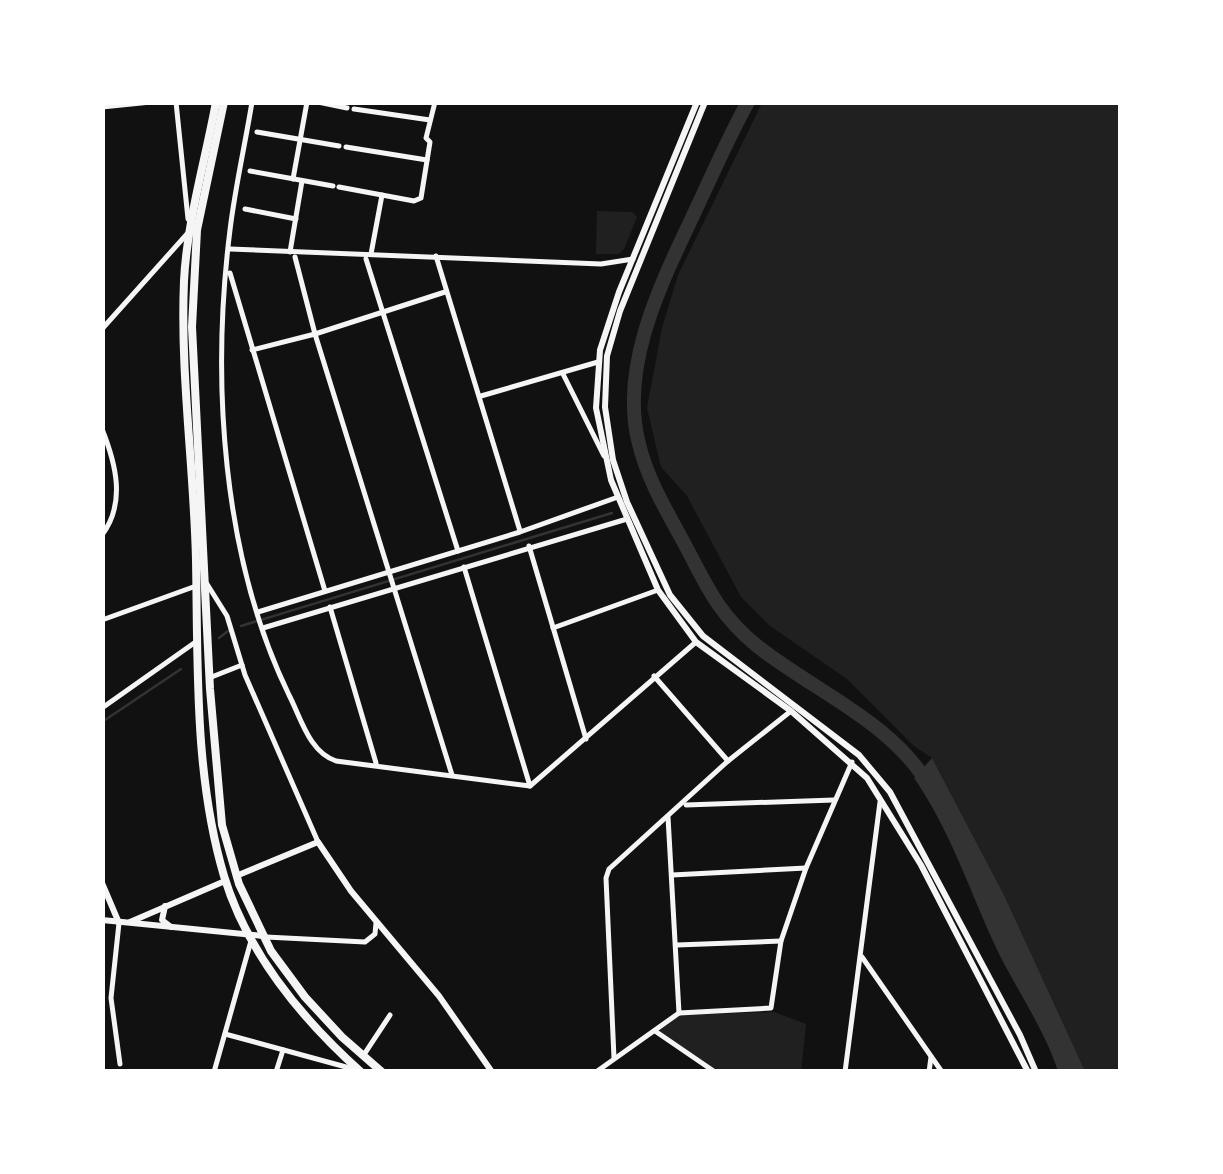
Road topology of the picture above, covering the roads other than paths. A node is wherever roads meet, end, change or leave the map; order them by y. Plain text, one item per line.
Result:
1 (151, 102) edge
2 (176, 102) edge
3 (216, 102) edge
4 (224, 102) edge
5 (252, 102) edge
6 (307, 102) edge
7 (318, 102) edge
8 (435, 102) edge
9 (697, 102) edge
10 (705, 102) edge
11 (102, 107) edge
12 (430, 120) junction
13 (257, 132) dead end
14 (300, 140) junction
15 (427, 160) junction
16 (250, 171) dead end
17 (186, 177) junction
18 (293, 179) junction
19 (201, 180) junction
20 (302, 180) junction
21 (382, 195) junction
22 (245, 209) dead end
23 (296, 218) junction
24 (189, 231) junction
25 (228, 249) junction
26 (293, 254) junction
27 (436, 256) junction
28 (368, 257) junction
29 (636, 260) junction
30 (228, 266) junction
31 (445, 292) junction
32 (382, 312) junction
33 (102, 329) edge
34 (315, 334) junction
35 (250, 350) junction
36 (598, 362) junction
37 (563, 374) junction
38 (604, 390) junction
39 (480, 397) junction
40 (102, 429) edge
41 (604, 456) junction
42 (618, 497) junction
43 (627, 519) junction
44 (520, 532) junction
45 (640, 533) junction
46 (102, 535) edge
47 (529, 546) junction
48 (458, 551) junction
49 (464, 567) junction
50 (390, 573) junction
51 (200, 583) junction
52 (394, 586) junction
53 (658, 590) junction
54 (325, 591) junction
55 (330, 607) junction
56 (258, 613) junction
57 (206, 615) junction
58 (228, 616) junction
59 (102, 620) edge
60 (196, 620) junction
61 (262, 626) junction
62 (554, 628) junction
63 (197, 641) junction
64 (696, 642) junction
65 (242, 666) junction
66 (744, 669) junction
67 (654, 676) junction
68 (209, 678) junction
69 (102, 708) edge
70 (794, 708) junction
71 (586, 738) junction
72 (728, 761) junction
73 (852, 762) junction
74 (376, 764) junction
75 (452, 775) junction
76 (530, 786) junction
77 (880, 798) junction
78 (834, 800) junction
79 (683, 805) junction
80 (890, 813) junction
81 (668, 817) junction
82 (879, 821) junction
83 (318, 842) junction
84 (806, 868) junction
85 (672, 875) junction
86 (236, 876) junction
87 (225, 881) junction
88 (102, 883) edge
89 (165, 906) junction
90 (102, 920) edge
91 (119, 923) junction
92 (376, 924) junction
93 (172, 928) junction
94 (262, 936) junction
95 (250, 938) junction
96 (781, 941) junction
97 (677, 944) junction
98 (860, 954) junction
99 (102, 996) edge
100 (111, 998) junction
101 (679, 1013) junction
102 (390, 1016) dead end
103 (656, 1031) junction
104 (225, 1034) junction
105 (283, 1050) junction
106 (338, 1051) junction
107 (363, 1056) junction
108 (931, 1057) junction
109 (614, 1058) junction
110 (120, 1064) dead end
111 (338, 1068) edge
112 (360, 1071) edge
113 (596, 1071) edge
114 (214, 1072) edge
115 (276, 1072) edge
116 (382, 1072) edge
117 (492, 1072) edge
118 (714, 1072) edge
119 (845, 1072) edge
120 (929, 1072) edge
121 (942, 1072) edge
122 (1032, 1072) edge

1 - 11 street
2 - 17 street
3 - 19 highway
4 - 51 highway
5 - 25 street
6 - 14 street
7 - 12 street
8 - 12 street
9 - 29 main road
10 - 29 main road
12 - 15 street
13 - 14 street
14 - 15 street
14 - 18 street
15 - 21 street
16 - 18 street
17 - 19 street
17 - 24 street
18 - 20 street
19 - 24 highway
20 - 21 street
20 - 23 street
21 - 28 street
22 - 23 street
23 - 26 street
24 - 33 street
24 - 51 highway
25 - 26 street
25 - 30 street
26 - 28 street
26 - 34 street
27 - 28 street
27 - 29 street
27 - 31 street
28 - 32 street
29 - 36 main road
29 - 38 main road
30 - 35 street
30 - 56 street
31 - 32 street
31 - 39 street
32 - 34 street
32 - 48 street
34 - 35 street
34 - 50 street
35 - 54 street
36 - 37 street
36 - 38 main road
36 - 41 main road
37 - 39 street
37 - 41 street
38 - 45 main road
39 - 44 street
40 - 46 street
41 - 42 main road
42 - 43 main road
42 - 44 street
42 - 45 main road
43 - 47 street
43 - 53 main road
44 - 48 street
45 - 66 main road
47 - 49 street
47 - 62 street
48 - 50 street
49 - 52 street
49 - 76 street
50 - 52 street
50 - 54 street
51 - 57 highway
51 - 58 street
51 - 59 street
51 - 60 highway
52 - 55 street
52 - 75 street
53 - 62 street
53 - 64 main road
54 - 56 street
55 - 61 street
55 - 74 street
56 - 61 street
57 - 58 street
57 - 60 street
57 - 68 highway
58 - 65 street
60 - 63 highway
61 - 74 street
62 - 71 street
63 - 69 street
63 - 87 highway
64 - 66 main road
64 - 67 street
64 - 70 main road
65 - 68 street
65 - 83 street
66 - 70 main road
67 - 71 street
67 - 72 street
68 - 86 highway
70 - 72 street
70 - 73 main road
70 - 122 main road
71 - 76 street
72 - 79 street
73 - 77 main road
73 - 78 street
74 - 75 street
75 - 76 street
77 - 80 main road
77 - 82 street
78 - 79 street
78 - 84 street
79 - 81 street
80 - 82 street
80 - 122 main road
81 - 85 street
81 - 109 street
82 - 98 street
83 - 86 main road
83 - 92 main road
84 - 85 street
84 - 96 street
85 - 97 street
86 - 87 street
86 - 94 highway
87 - 89 main road
87 - 95 highway
88 - 91 main road
89 - 91 main road
89 - 93 main road
90 - 91 main road
91 - 93 main road
91 - 100 street
92 - 94 street
92 - 117 main road
93 - 95 main road
94 - 95 main road
94 - 107 highway
95 - 104 street
95 - 106 highway
96 - 97 street
96 - 101 street
97 - 101 street
98 - 108 street
98 - 119 street
99 - 100 street
100 - 110 street
101 - 103 street
102 - 107 street
103 - 109 street
103 - 118 street
104 - 105 street
104 - 114 street
105 - 111 street
105 - 115 street
106 - 111 street
106 - 112 highway
107 - 116 highway
108 - 120 street
108 - 121 street
109 - 113 street
111 - 112 street

